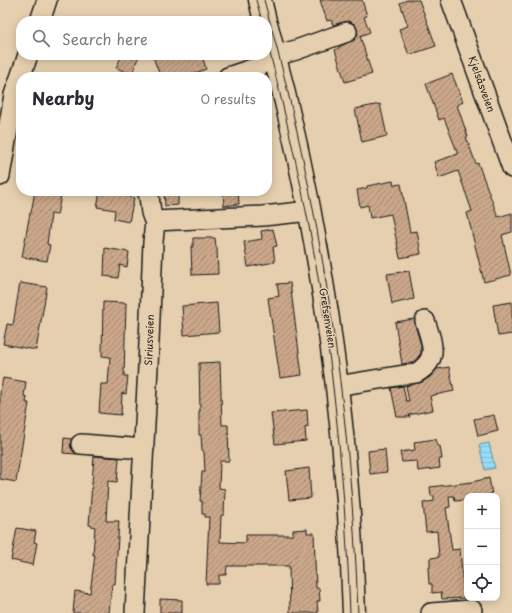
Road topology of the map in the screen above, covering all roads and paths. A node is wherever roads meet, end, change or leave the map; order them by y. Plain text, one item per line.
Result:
1 (260, 0) edge
2 (451, 0) edge
3 (264, 16) edge
4 (347, 32) dead end
5 (272, 45) edge
6 (275, 56) junction
7 (272, 58) edge
8 (26, 60) edge
9 (269, 60) edge
10 (22, 72) edge
11 (243, 72) edge
12 (16, 89) edge
13 (510, 158) edge
14 (0, 176) edge
15 (149, 196) edge
16 (310, 211) junction
17 (155, 221) junction
18 (425, 321) dead end
19 (337, 386) junction
20 (81, 444) dead end
21 (144, 449) junction
22 (472, 610) dead end
23 (135, 613) edge
24 (354, 613) edge
25 (431, 613) edge

1 - 3 main road
2 - 13 street, Kjelsåsveien
4 - 6 street
5 - 6 main road, Grefsenveien
6 - 7 street
6 - 16 main road, Grefsenveien
8 - 10 street
9 - 11 street
12 - 14 street
15 - 17 street
16 - 17 street
16 - 19 main road, Grefsenveien
17 - 21 street, Siriusveien
18 - 19 street
19 - 24 main road, Grefsenveien
20 - 21 street
21 - 23 street, Siriusveien
22 - 25 street

